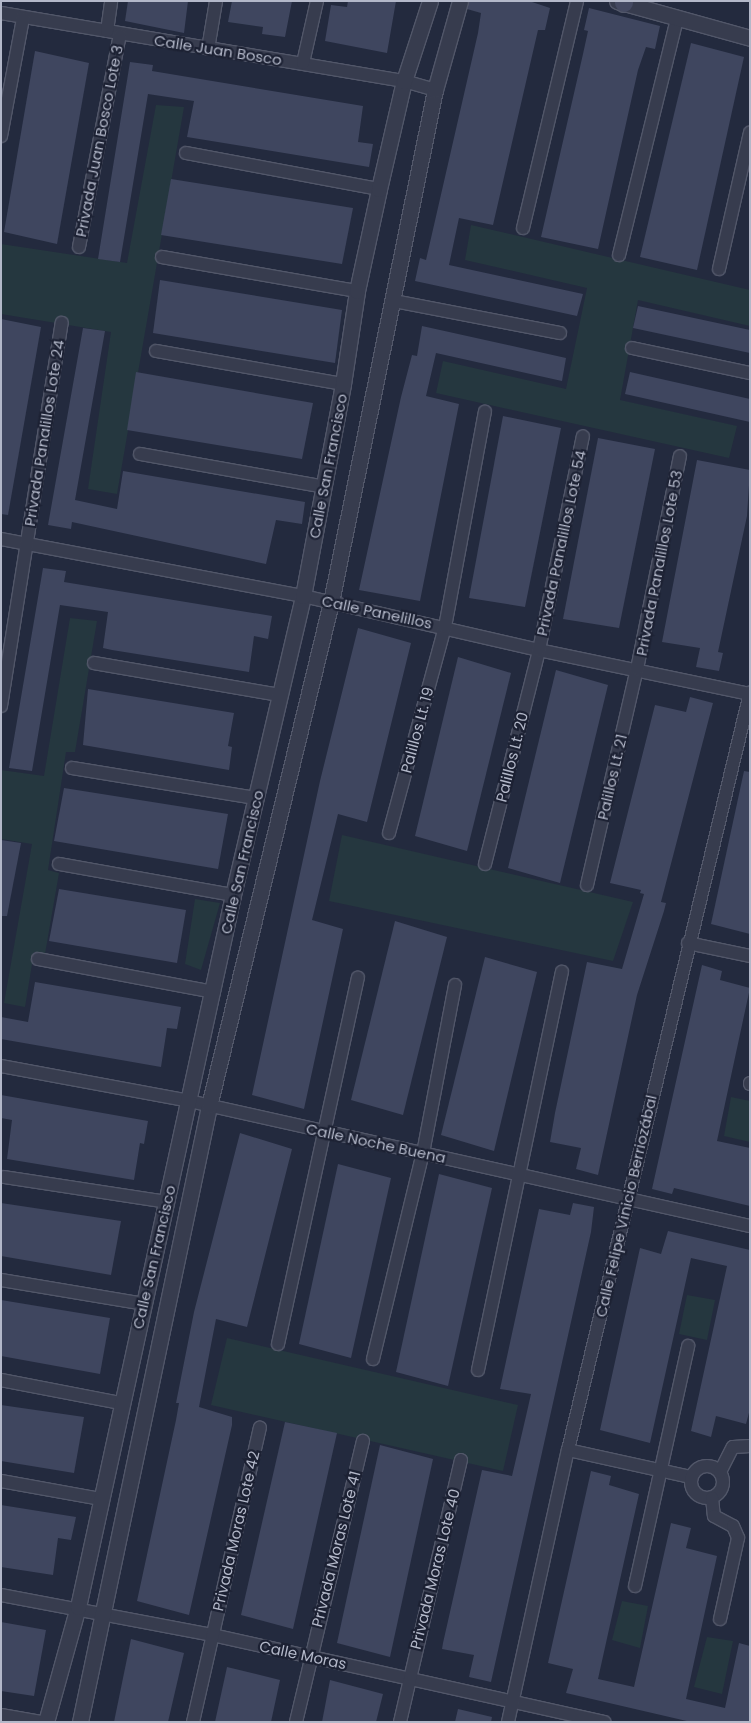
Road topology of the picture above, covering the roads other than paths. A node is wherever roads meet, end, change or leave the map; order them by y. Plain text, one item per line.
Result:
1 (111, 1) edge
2 (216, 1) edge
3 (317, 1) edge
4 (430, 1) edge
5 (460, 1) edge
6 (577, 1) edge
7 (622, 2) edge
8 (7, 9) edge
9 (23, 18) junction
10 (677, 18) junction
11 (114, 33) junction
12 (750, 38) edge
13 (208, 49) junction
14 (303, 63) junction
15 (404, 81) junction
16 (435, 90) junction
17 (750, 132) edge
18 (1, 136) edge
19 (186, 153) dead end
20 (379, 189) junction
21 (523, 228) dead end
22 (79, 247) dead end
23 (619, 255) dead end
24 (162, 258) dead end
25 (719, 269) dead end
26 (357, 291) junction
27 (394, 301) junction
28 (62, 323) dead end
29 (560, 333) dead end
30 (632, 348) dead end
31 (156, 351) dead end
32 (750, 373) edge
33 (343, 384) junction
34 (485, 412) dead end
35 (582, 436) dead end
36 (140, 454) dead end
37 (680, 456) dead end
38 (325, 487) junction
39 (1, 539) edge
40 (26, 543) junction
41 (303, 596) junction
42 (331, 602) junction
43 (445, 627) junction
44 (539, 650) junction
45 (94, 663) dead end
46 (637, 669) junction
47 (750, 694) edge
48 (279, 695) junction
49 (1, 706) edge
50 (72, 768) dead end
51 (256, 798) junction
52 (389, 833) dead end
53 (59, 864) dead end
54 (486, 864) dead end
55 (587, 885) dead end
56 (233, 895) junction
57 (688, 943) junction
58 (750, 956) edge
59 (38, 959) dead end
60 (562, 972) dead end
61 (358, 978) dead end
62 (455, 986) dead end
63 (214, 992) junction
64 (1, 1066) edge
65 (189, 1101) junction
66 (210, 1106) junction
67 (326, 1132) junction
68 (423, 1154) junction
69 (521, 1175) junction
70 (4, 1177) dead end
71 (627, 1200) junction
72 (167, 1202) junction
73 (750, 1226) edge
74 (1, 1280) edge
75 (144, 1304) junction
76 (278, 1344) dead end
77 (688, 1346) dead end
78 (373, 1359) dead end
79 (478, 1370) dead end
80 (1, 1380) edge
81 (122, 1403) junction
82 (260, 1428) dead end
83 (362, 1441) dead end
84 (750, 1446) edge
85 (568, 1450) junction
86 (461, 1460) dead end
87 (662, 1471) junction
88 (720, 1472) junction
89 (691, 1477) junction
90 (1, 1481) edge
91 (101, 1498) junction
92 (712, 1498) junction
93 (635, 1586) dead end
94 (1, 1595) edge
95 (78, 1607) junction
96 (103, 1615) junction
97 (720, 1619) dead end
98 (212, 1635) junction
99 (310, 1657) junction
100 (408, 1678) junction
101 (513, 1701) junction
102 (1, 1715) edge
103 (42, 1722) edge
104 (46, 1722) edge
105 (80, 1722) edge
106 (193, 1722) edge
107 (296, 1722) edge
108 (400, 1722) edge
109 (508, 1722) edge
110 (604, 1722) edge

1 - 11 street, Privada Juan Bosco Lote 3
2 - 13 street
3 - 14 street
4 - 15 street, Calle San Francisco
5 - 16 street, Calle San Francisco
6 - 21 street
7 - 10 street
8 - 9 street, Calle Juan Bosco
9 - 11 street, Calle Juan Bosco
9 - 18 street
10 - 12 street
10 - 23 street
11 - 13 street, Calle Juan Bosco
11 - 22 street, Privada Juan Bosco Lote 3
13 - 14 street, Calle Juan Bosco
14 - 15 street, Calle Juan Bosco
15 - 16 street, Calle Juan Bosco
15 - 20 street, Calle San Francisco
16 - 27 street, Calle San Francisco
17 - 25 street
19 - 20 street
20 - 26 street, Calle San Francisco
24 - 26 street
26 - 33 street, Calle San Francisco
27 - 29 street
27 - 42 street, Calle San Francisco
28 - 40 street, Privada Panalillos Lote 24
30 - 32 street
31 - 33 street
33 - 38 street, Calle San Francisco
34 - 43 street, Palillos Lt. 19
35 - 44 street, Privada Panalillos Lote 54
36 - 38 street
37 - 46 street, Privada Panalillos Lote 53
38 - 41 street, Calle San Francisco
39 - 40 street, Calle Panelillos
40 - 41 street, Calle Panelillos
40 - 49 street, Privada Panalillos Lote 24
41 - 42 street, Calle Panelillos
41 - 48 street, Calle San Francisco
42 - 43 street, Calle Panelillos
42 - 66 street, Calle San Francisco
43 - 44 street, Calle Panelillos
43 - 52 street, Palillos Lt. 19
44 - 46 street, Calle Panelillos
44 - 54 street, Palillos Lt. 20
45 - 48 street
46 - 47 street, Calle Panelillos
46 - 55 street, Palillos Lt. 21
47 - 57 street, Calle Felipe Vinicio Berriozábal
48 - 51 street, Calle San Francisco
50 - 51 street
51 - 56 street, Calle San Francisco
53 - 56 street
56 - 63 street, Calle San Francisco
57 - 58 street
57 - 71 street, Calle Felipe Vinicio Berriozábal
59 - 63 street
60 - 69 street
61 - 67 street
62 - 68 street
63 - 65 street, Calle San Francisco
64 - 65 street, Calle Noche Buena
65 - 66 street, Calle Noche Buena
65 - 72 street, Calle San Francisco
66 - 67 street, Calle Noche Buena
66 - 96 street, Calle San Francisco
67 - 68 street, Calle Noche Buena
67 - 76 street
68 - 69 street, Calle Noche Buena
68 - 78 street
69 - 71 street, Calle Noche Buena
69 - 79 street
70 - 72 street
71 - 73 street, Calle Noche Buena
71 - 85 street, Calle Felipe Vinicio Berriozábal
72 - 75 street, Calle San Francisco
74 - 75 street
75 - 81 street, Calle San Francisco
77 - 87 street
80 - 81 street
81 - 91 street, Calle San Francisco
82 - 98 street, Privada Moras Lote 42
83 - 99 street, Privada Moras Lote 41
84 - 88 street
85 - 87 street
85 - 101 street, Calle Felipe Vinicio Berriozábal
86 - 100 street, Privada Moras Lote 40
87 - 89 street
87 - 93 street
88 - 89 street
88 - 92 street
89 - 92 street
90 - 91 street
91 - 95 street, Calle San Francisco
92 - 97 street
94 - 95 street, Calle Moras
95 - 96 street, Calle Moras
95 - 104 street, Calle San Francisco
96 - 98 street, Calle Moras
96 - 105 street, Calle San Francisco
98 - 99 street, Calle Moras
98 - 106 street, Privada Moras Lote 42
99 - 100 street, Calle Moras
99 - 107 street, Privada Moras Lote 41
100 - 101 street, Calle Moras
100 - 108 street, Privada Moras Lote 40
101 - 109 street, Calle Felipe Vinicio Berriozábal
101 - 110 street, Calle Moras
102 - 103 street

